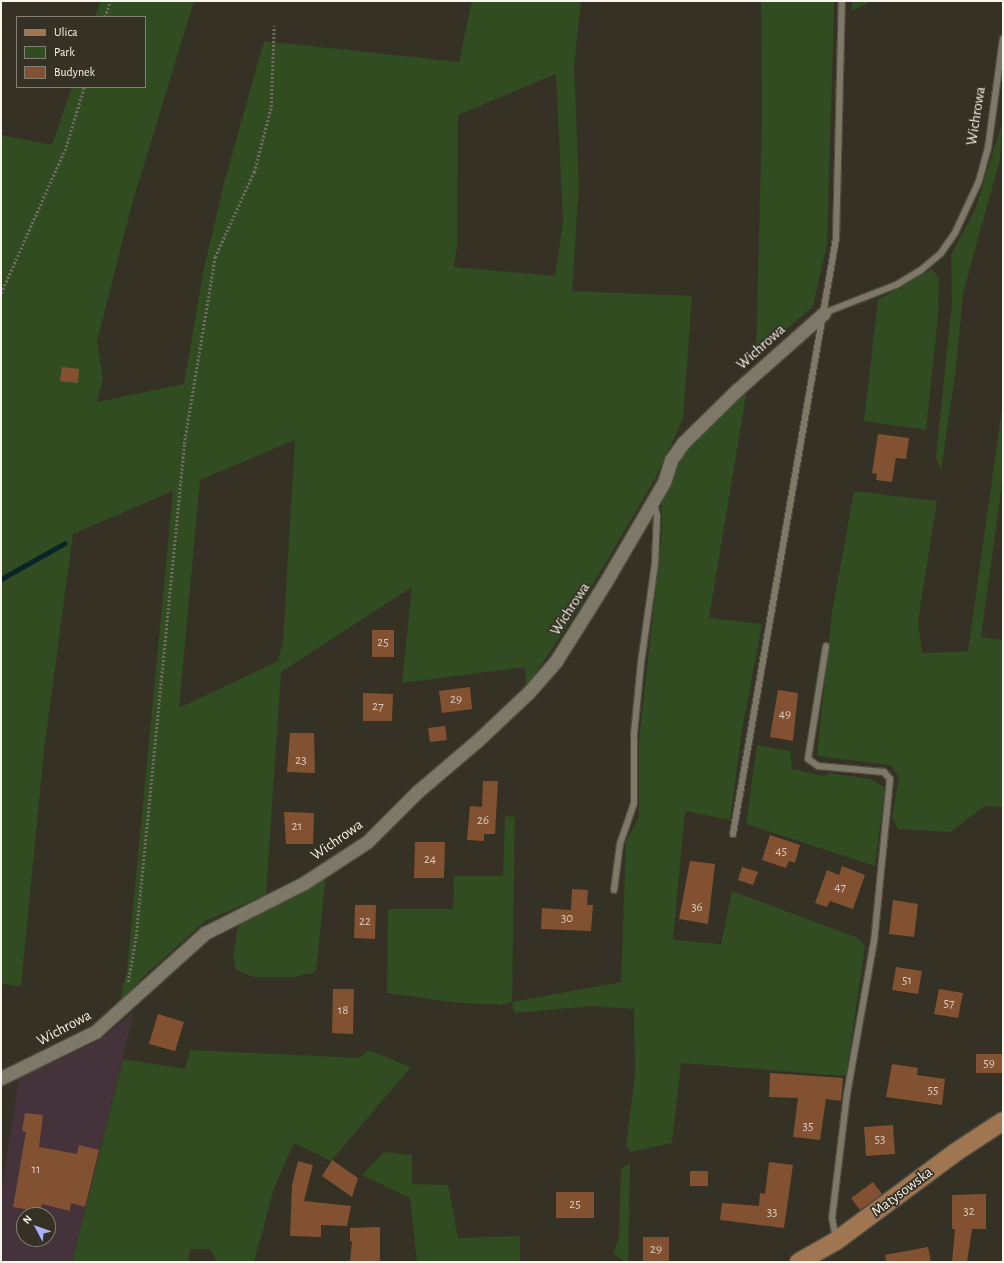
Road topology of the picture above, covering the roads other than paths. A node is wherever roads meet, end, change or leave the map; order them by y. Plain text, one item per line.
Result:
1 (842, 1) edge
2 (1003, 39) edge
3 (824, 313) junction
4 (653, 501) junction
5 (826, 646) dead end
6 (733, 834) dead end
7 (614, 890) dead end
8 (1, 1078) edge
9 (1003, 1121) edge
10 (836, 1241) junction
11 (799, 1262) edge

1 - 3 lane
2 - 3 lane, Wichrowa
3 - 4 street, Wichrowa
3 - 6 lane
4 - 7 lane
4 - 8 street, Wichrowa
5 - 10 lane
9 - 10 street, Matysowska
10 - 11 street, Matysowska

